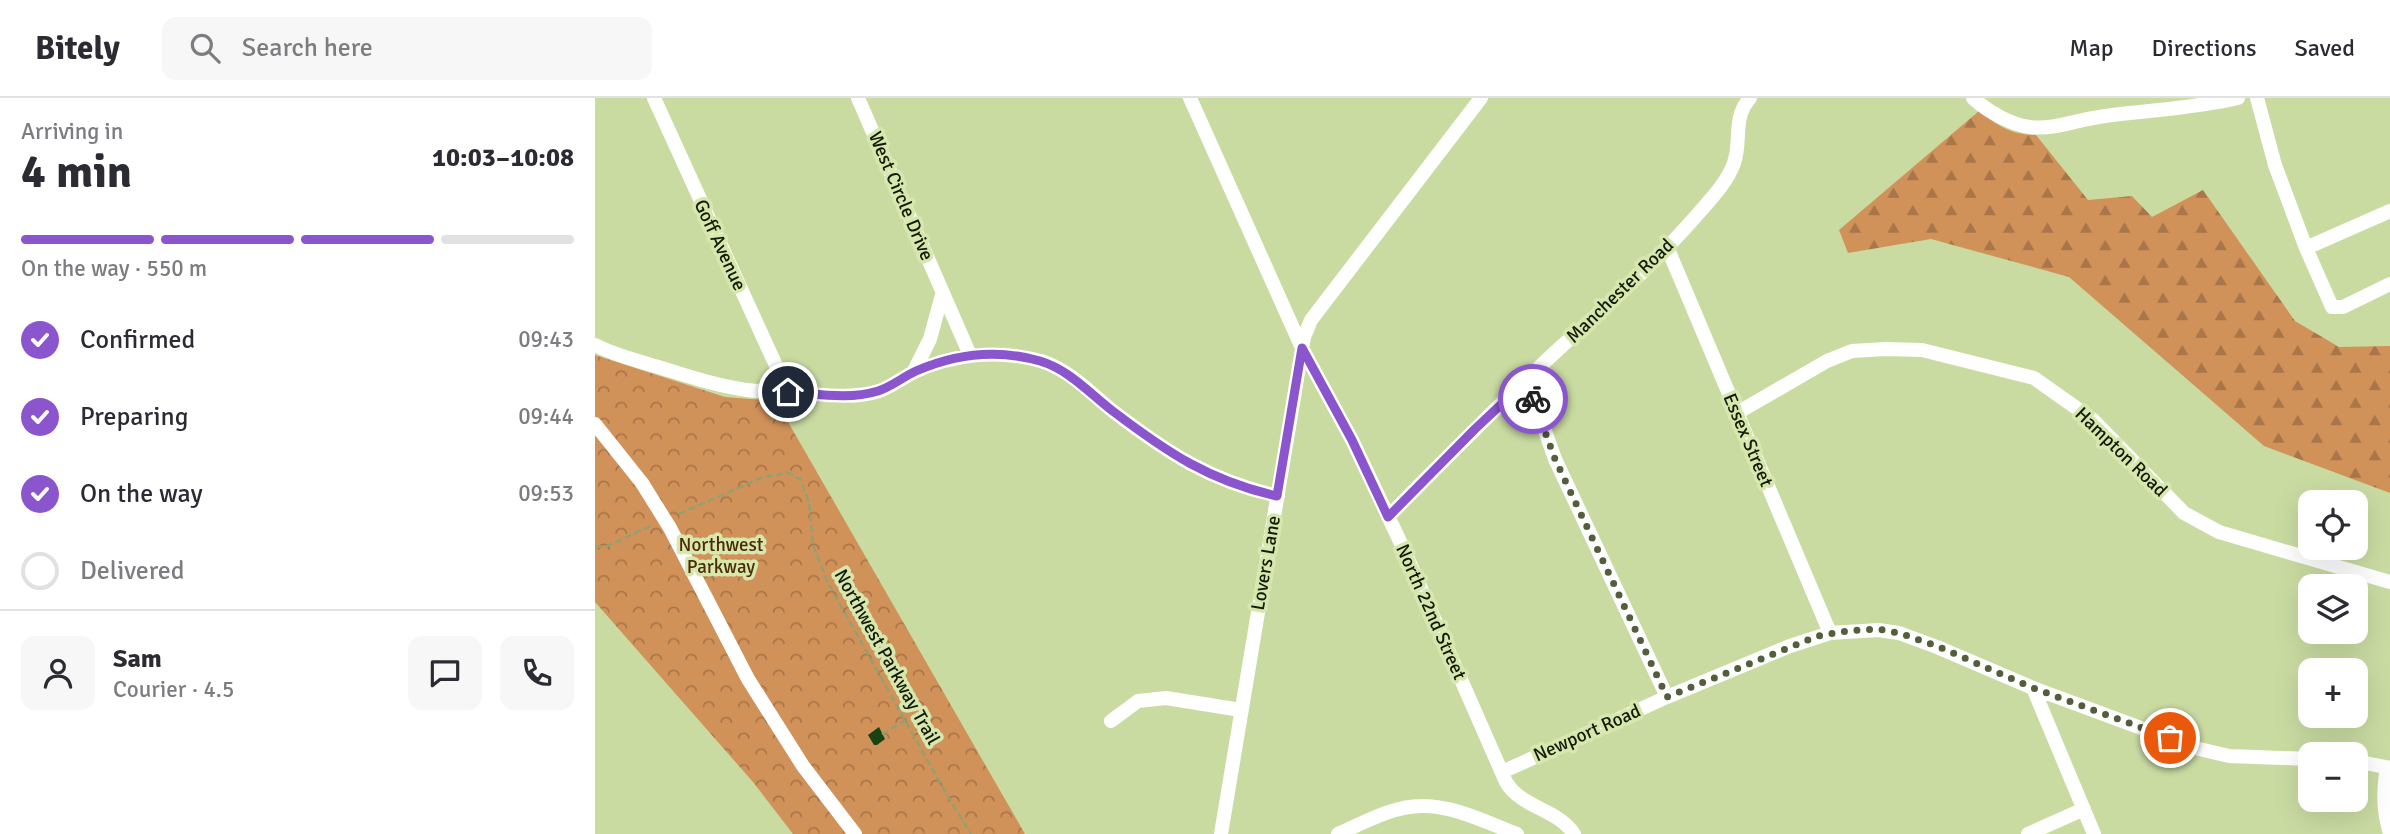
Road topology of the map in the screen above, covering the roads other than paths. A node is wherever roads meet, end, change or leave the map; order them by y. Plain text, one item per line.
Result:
1 (654, 98) edge
2 (858, 98) edge
3 (1190, 98) edge
4 (1481, 98) edge
5 (1750, 98) edge
6 (1973, 98) edge
7 (2238, 98) edge
8 (2257, 98) edge
9 (2390, 211) edge
10 (1667, 247) junction
11 (2306, 248) junction
12 (2390, 284) edge
13 (943, 293) junction
14 (595, 345) edge
15 (1302, 348) junction
16 (970, 355) junction
17 (913, 373) junction
18 (1527, 380) junction
19 (788, 392) junction
20 (1737, 413) junction
21 (595, 424) edge
22 (1277, 496) junction
23 (1388, 517) junction
24 (2390, 582) edge
25 (1831, 633) junction
26 (2033, 688) junction
27 (1667, 697) junction
28 (1241, 710) junction
29 (1111, 721) dead end
30 (2298, 759) edge
31 (2368, 764) edge
32 (2389, 768) edge
33 (1502, 772) junction
34 (2084, 809) junction
35 (855, 834) edge
36 (1221, 834) edge
37 (1338, 834) edge
38 (1517, 834) edge
39 (1574, 834) edge
40 (2028, 834) edge
41 (2094, 834) edge
42 (2390, 834) edge

1 - 19 street, Goff Avenue
2 - 13 street, West Circle Drive
3 - 15 street, North 22nd Street
4 - 15 street, Lovers Lane
5 - 10 street, Manchester Road
6 - 7 street
8 - 11 street
9 - 11 street
10 - 18 street, Manchester Road
10 - 20 street, Essex Street
11 - 12 street
13 - 16 street, West Circle Drive
13 - 17 street
14 - 19 street
15 - 22 street, Lovers Lane
15 - 23 street, North 22nd Street
16 - 17 street
16 - 22 street
17 - 19 street
18 - 23 street, Manchester Road
18 - 27 street
20 - 24 street, Hampton Road
20 - 25 street, Essex Street
21 - 35 street
22 - 28 street, Lovers Lane
23 - 33 street, North 22nd Street
25 - 26 street, Newport Road
25 - 27 street, Newport Road
26 - 30 street, Newport Road
26 - 34 street
27 - 33 street, Newport Road
28 - 29 street
28 - 36 street, Lovers Lane
31 - 32 street
32 - 42 street
33 - 39 street, North 22nd Street
34 - 40 street
34 - 41 street
37 - 38 street

